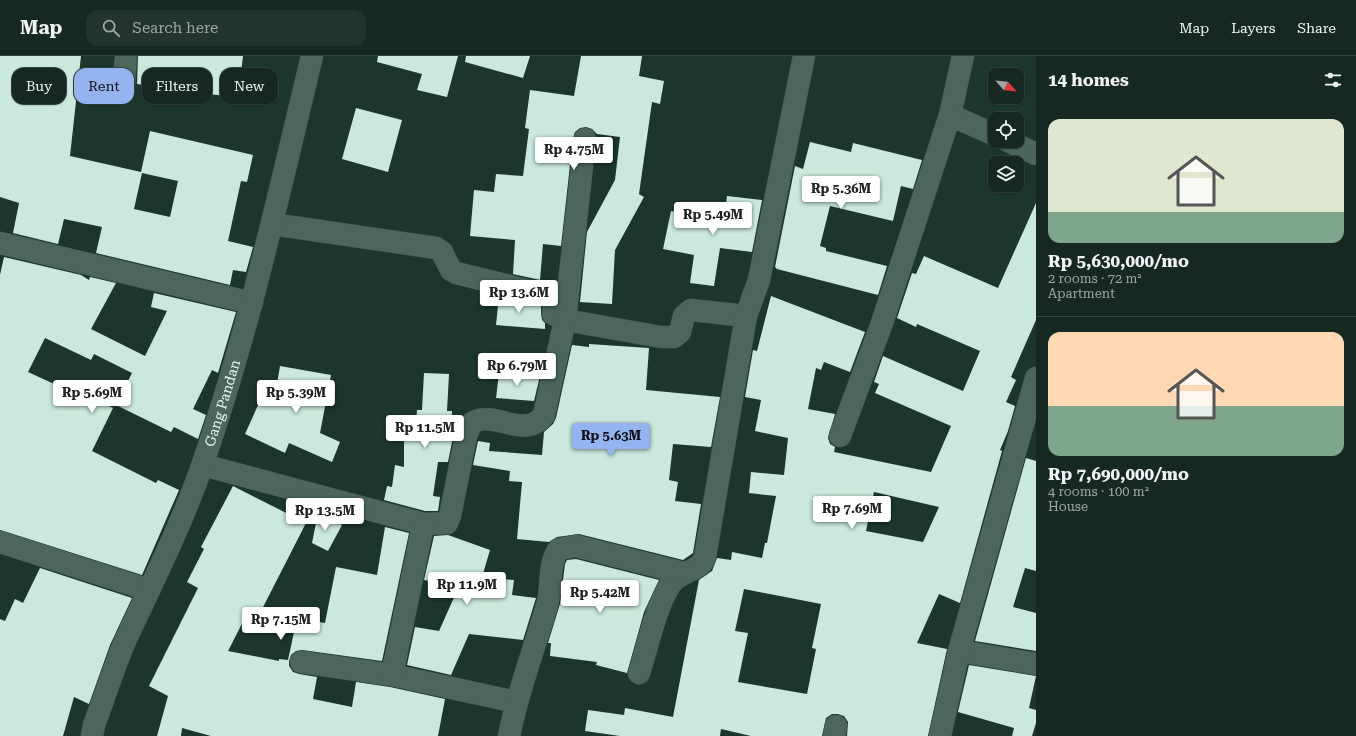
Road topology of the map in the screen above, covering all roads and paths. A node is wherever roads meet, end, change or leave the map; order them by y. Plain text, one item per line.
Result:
1 (126, 56) edge
2 (312, 56) edge
3 (804, 56) edge
4 (963, 56) edge
5 (125, 68) edge
6 (950, 115) junction
7 (988, 132) edge
8 (585, 139) dead end
9 (1023, 148) edge
10 (1036, 154) edge
11 (272, 224) junction
12 (0, 243) edge
13 (252, 303) junction
14 (746, 316) junction
15 (565, 320) junction
16 (1036, 378) edge
17 (1028, 430) edge
18 (840, 436) dead end
19 (202, 465) junction
20 (424, 524) junction
21 (0, 542) edge
22 (683, 573) junction
23 (149, 590) junction
24 (959, 651) junction
25 (301, 662) dead end
26 (1036, 664) edge
27 (640, 673) dead end
28 (392, 675) junction
29 (516, 702) junction
30 (92, 736) edge
31 (509, 736) edge
32 (940, 736) edge

1 - 5 street
2 - 11 street, Gang Pandan
3 - 14 street
4 - 6 street
6 - 7 street
6 - 18 street
8 - 15 street
9 - 10 street
11 - 13 street, Gang Pandan
11 - 15 street
12 - 13 street
13 - 19 street, Gang Pandan
14 - 15 street
14 - 22 street
15 - 20 street
16 - 17 street
17 - 24 street
19 - 20 street
19 - 23 street, Gang Pandan
20 - 28 street
21 - 23 street
22 - 27 street
22 - 29 street
23 - 30 street, Gang Pandan
24 - 26 street
24 - 32 street
25 - 28 street
28 - 29 street
29 - 31 street

